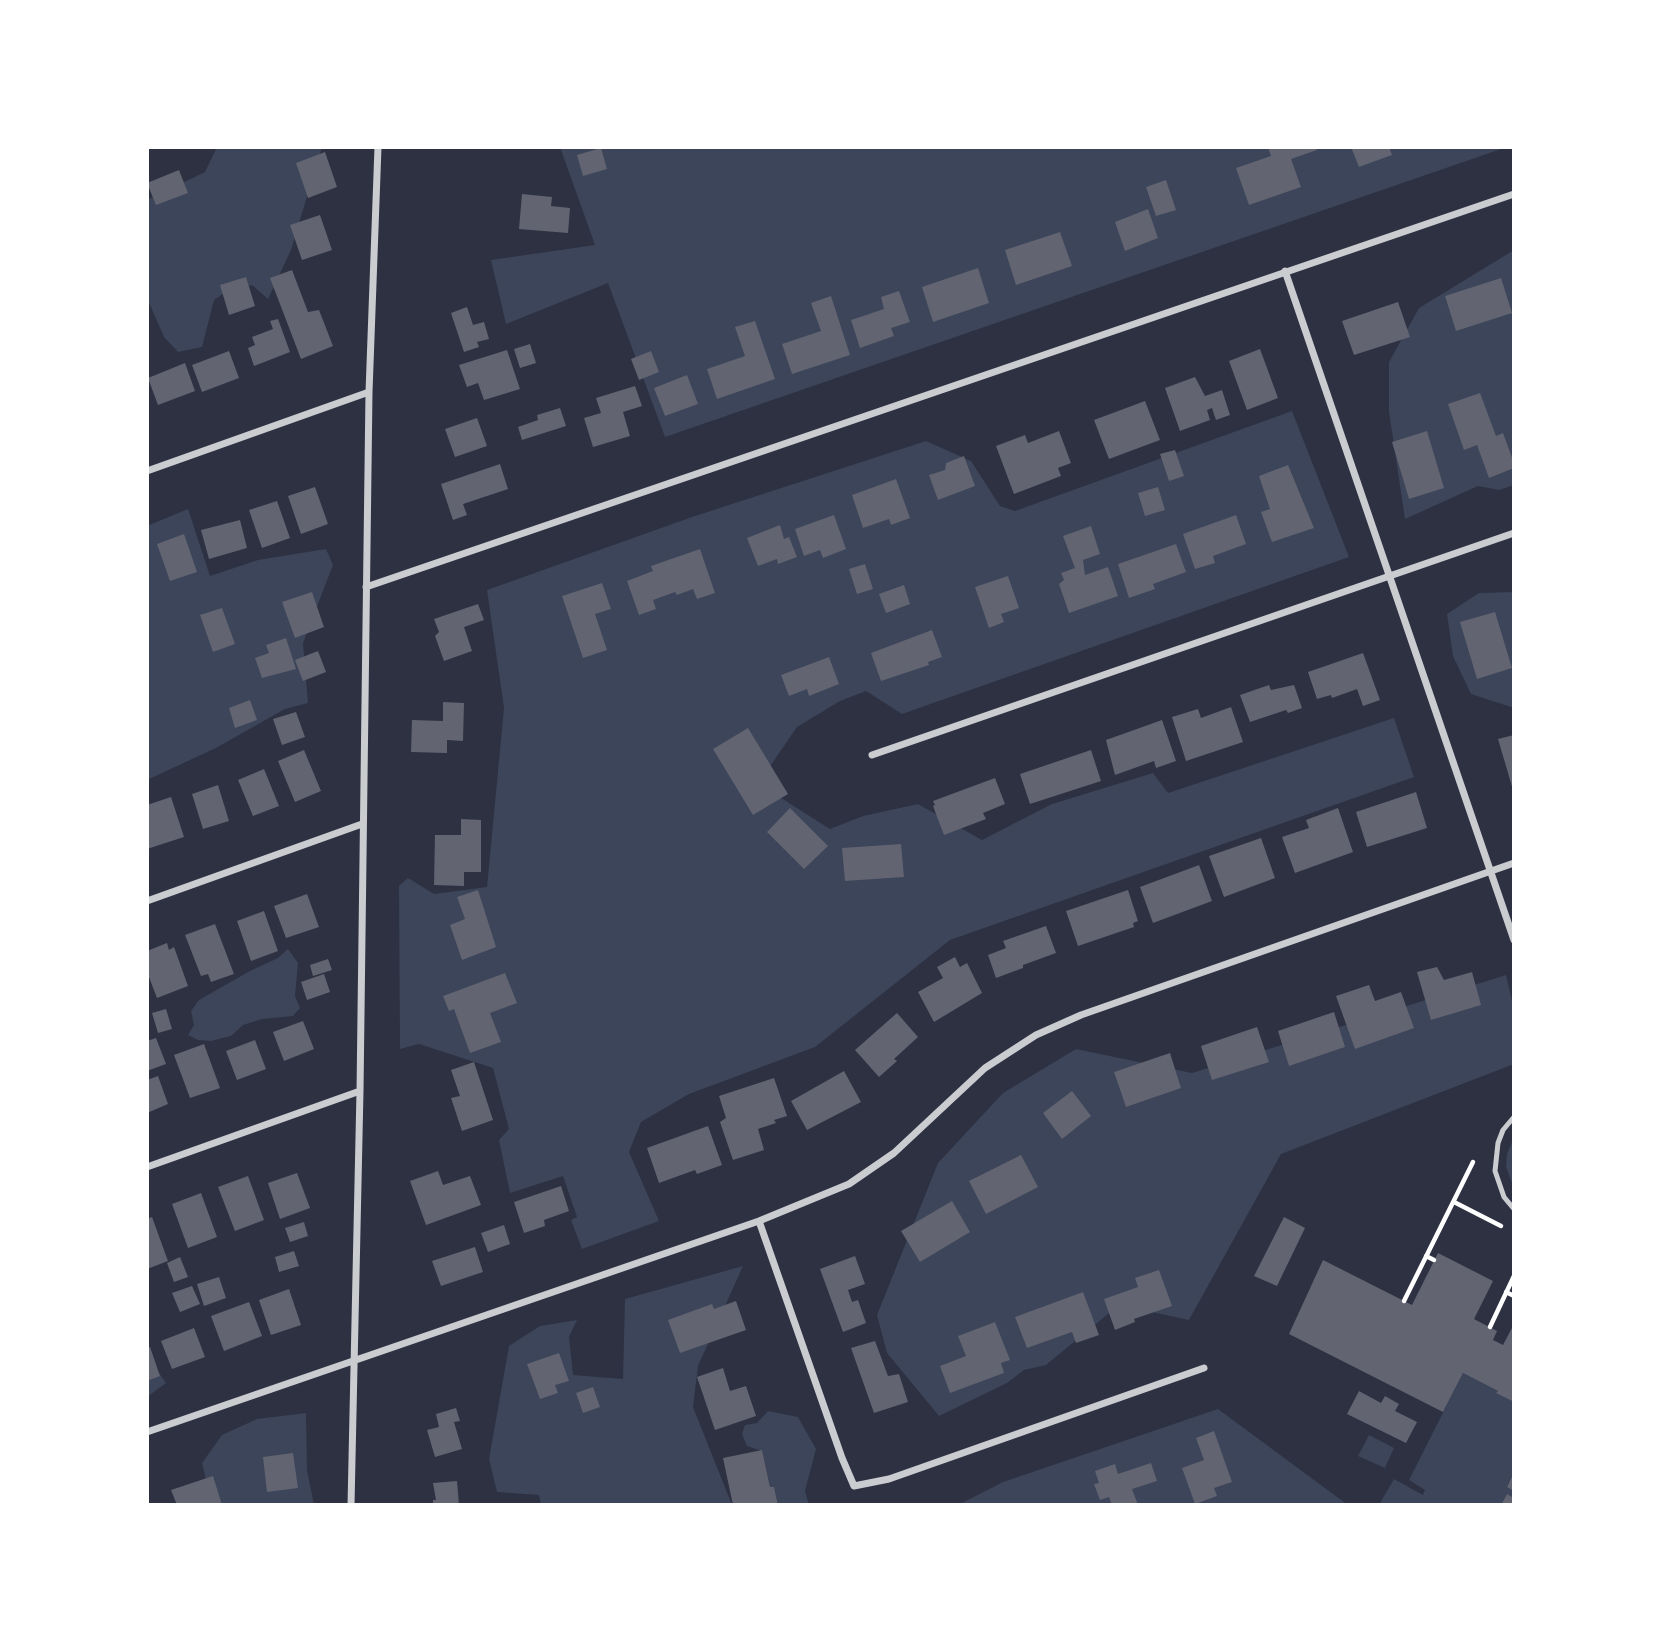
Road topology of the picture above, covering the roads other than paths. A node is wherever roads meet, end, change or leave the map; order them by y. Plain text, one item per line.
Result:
1 (378, 147) edge
2 (1514, 194) edge
3 (1284, 271) junction
4 (369, 393) junction
5 (147, 471) edge
6 (1514, 533) edge
7 (1390, 575) junction
8 (366, 587) junction
9 (872, 755) dead end
10 (362, 824) junction
11 (1514, 863) edge
12 (1491, 870) junction
13 (147, 901) edge
14 (1514, 940) edge
15 (360, 1091) junction
16 (1514, 1117) edge
17 (147, 1167) edge
18 (1514, 1209) edge
19 (759, 1221) junction
20 (354, 1360) junction
21 (1204, 1368) dead end
22 (147, 1432) edge
23 (351, 1505) edge

1 - 4 street
2 - 3 street
3 - 7 street
3 - 8 street
4 - 5 street
4 - 8 street
6 - 7 street
7 - 9 street
7 - 12 street
8 - 10 street
10 - 13 street
10 - 15 street
11 - 12 street
12 - 14 street
12 - 19 street
15 - 17 street
15 - 20 street
16 - 18 lane
19 - 20 street
19 - 21 street
20 - 22 street
20 - 23 street

